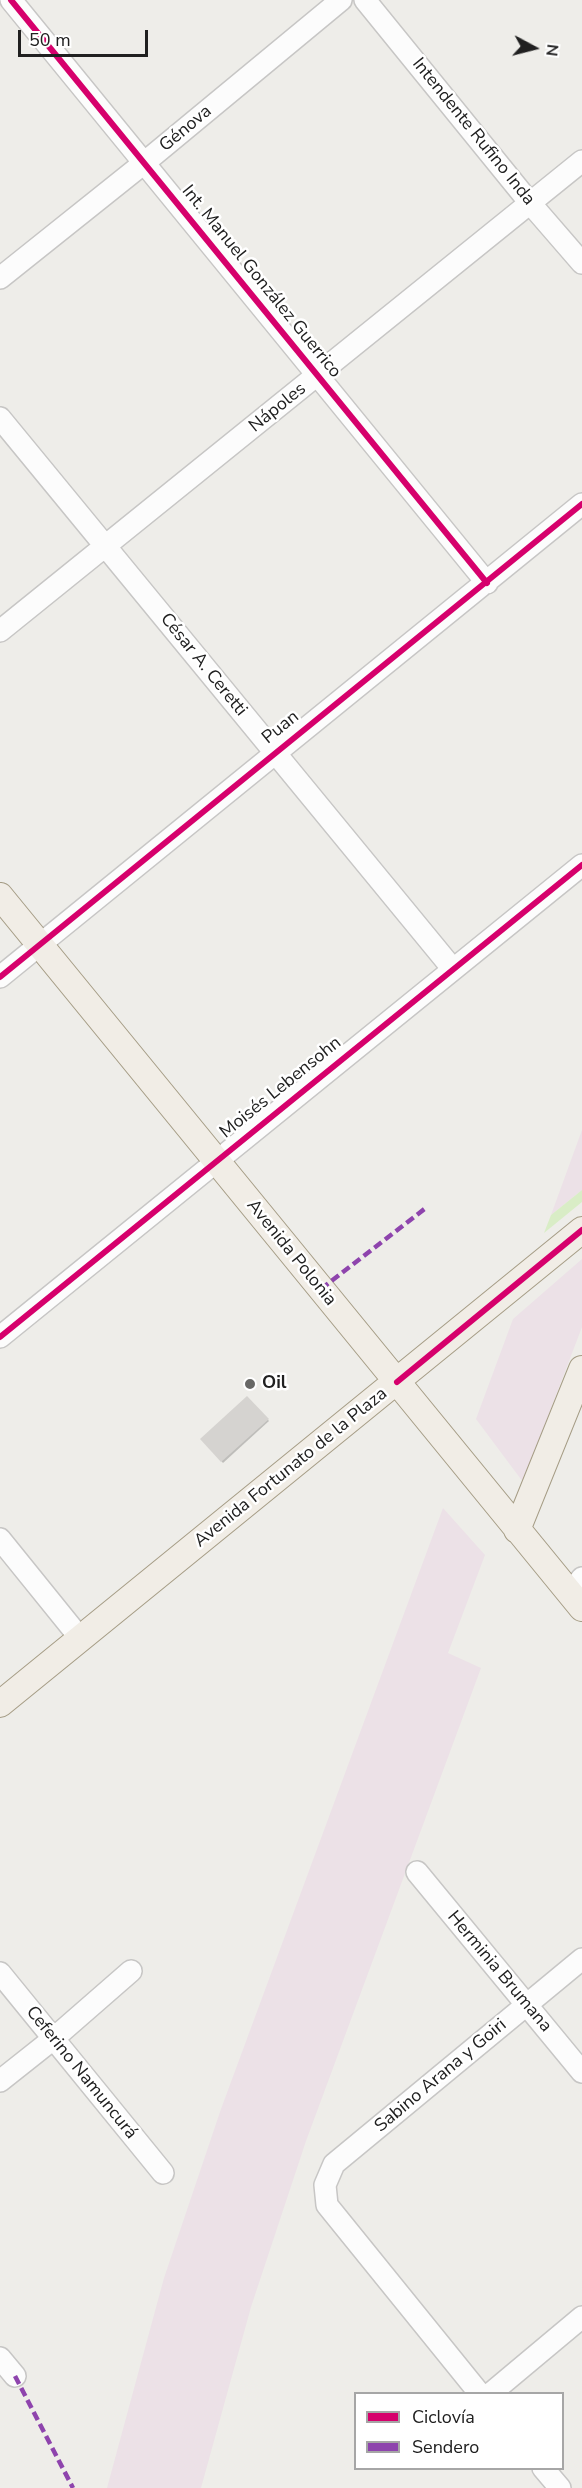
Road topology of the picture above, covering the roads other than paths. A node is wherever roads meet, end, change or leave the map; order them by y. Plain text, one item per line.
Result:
1 (11, 0) edge
2 (341, 0) edge
3 (365, 0) edge
4 (582, 161) edge
5 (144, 163) junction
6 (530, 203) junction
7 (582, 263) edge
8 (0, 278) edge
9 (318, 376) junction
10 (0, 418) edge
11 (582, 504) edge
12 (105, 546) junction
13 (487, 583) junction
14 (0, 631) edge
15 (275, 752) junction
16 (582, 865) edge
17 (0, 896) edge
18 (39, 944) junction
19 (452, 968) junction
20 (0, 977) edge
21 (215, 1160) junction
22 (582, 1230) edge
23 (0, 1337) edge
24 (582, 1369) edge
25 (397, 1382) junction
26 (517, 1530) junction
27 (0, 1539) edge
28 (578, 1593) edge
29 (80, 1638) junction
30 (0, 1704) edge
31 (417, 1872) dead end
32 (582, 1959) edge
33 (131, 1971) dead end
34 (0, 1973) edge
35 (526, 2005) junction
36 (53, 2039) junction
37 (582, 2072) edge
38 (0, 2081) edge
39 (163, 2173) dead end
40 (582, 2317) edge
41 (0, 2358) edge
42 (15, 2376) dead end
43 (478, 2392) edge
44 (492, 2392) edge
45 (544, 2470) edge
46 (560, 2488) edge

1 - 5 street, Int. Manuel González Guerrico
2 - 5 street, Génova
3 - 6 street, Intendente Rufino Inda
4 - 6 street, Nápoles
5 - 8 street, Génova
5 - 9 street, Int. Manuel González Guerrico
6 - 7 street, Intendente Rufino Inda
6 - 9 street, Nápoles
9 - 12 street, Nápoles
9 - 13 street, Int. Manuel González Guerrico
10 - 12 street, César A. Ceretti
11 - 13 street, Puan
12 - 14 street, Nápoles
12 - 15 street, César A. Ceretti
13 - 15 street, Puan
15 - 18 street, Puan
15 - 19 street, César A. Ceretti
16 - 19 street, Moisés Lebensohn
17 - 18 main road, Avenida Polonia
18 - 20 street, Puan
18 - 21 main road, Avenida Polonia
19 - 21 street, Moisés Lebensohn
21 - 23 street, Moisés Lebensohn
21 - 25 main road, Avenida Polonia
22 - 25 main road, Avenida Fortunato de la Plaza
24 - 26 main road
25 - 26 main road, Avenida Polonia
25 - 29 main road, Avenida Fortunato de la Plaza
26 - 28 main road, Avenida Polonia
27 - 29 street
29 - 30 main road, Avenida Fortunato de la Plaza
31 - 35 street, Herminia Brumana
32 - 35 street, Sabino Arana y Goiri
33 - 36 street
34 - 36 street, Ceferino Namuncurá
35 - 37 street, Herminia Brumana
35 - 43 street, Sabino Arana y Goiri
36 - 38 street
36 - 39 street, Ceferino Namuncurá
40 - 44 street
41 - 42 street
45 - 46 street

